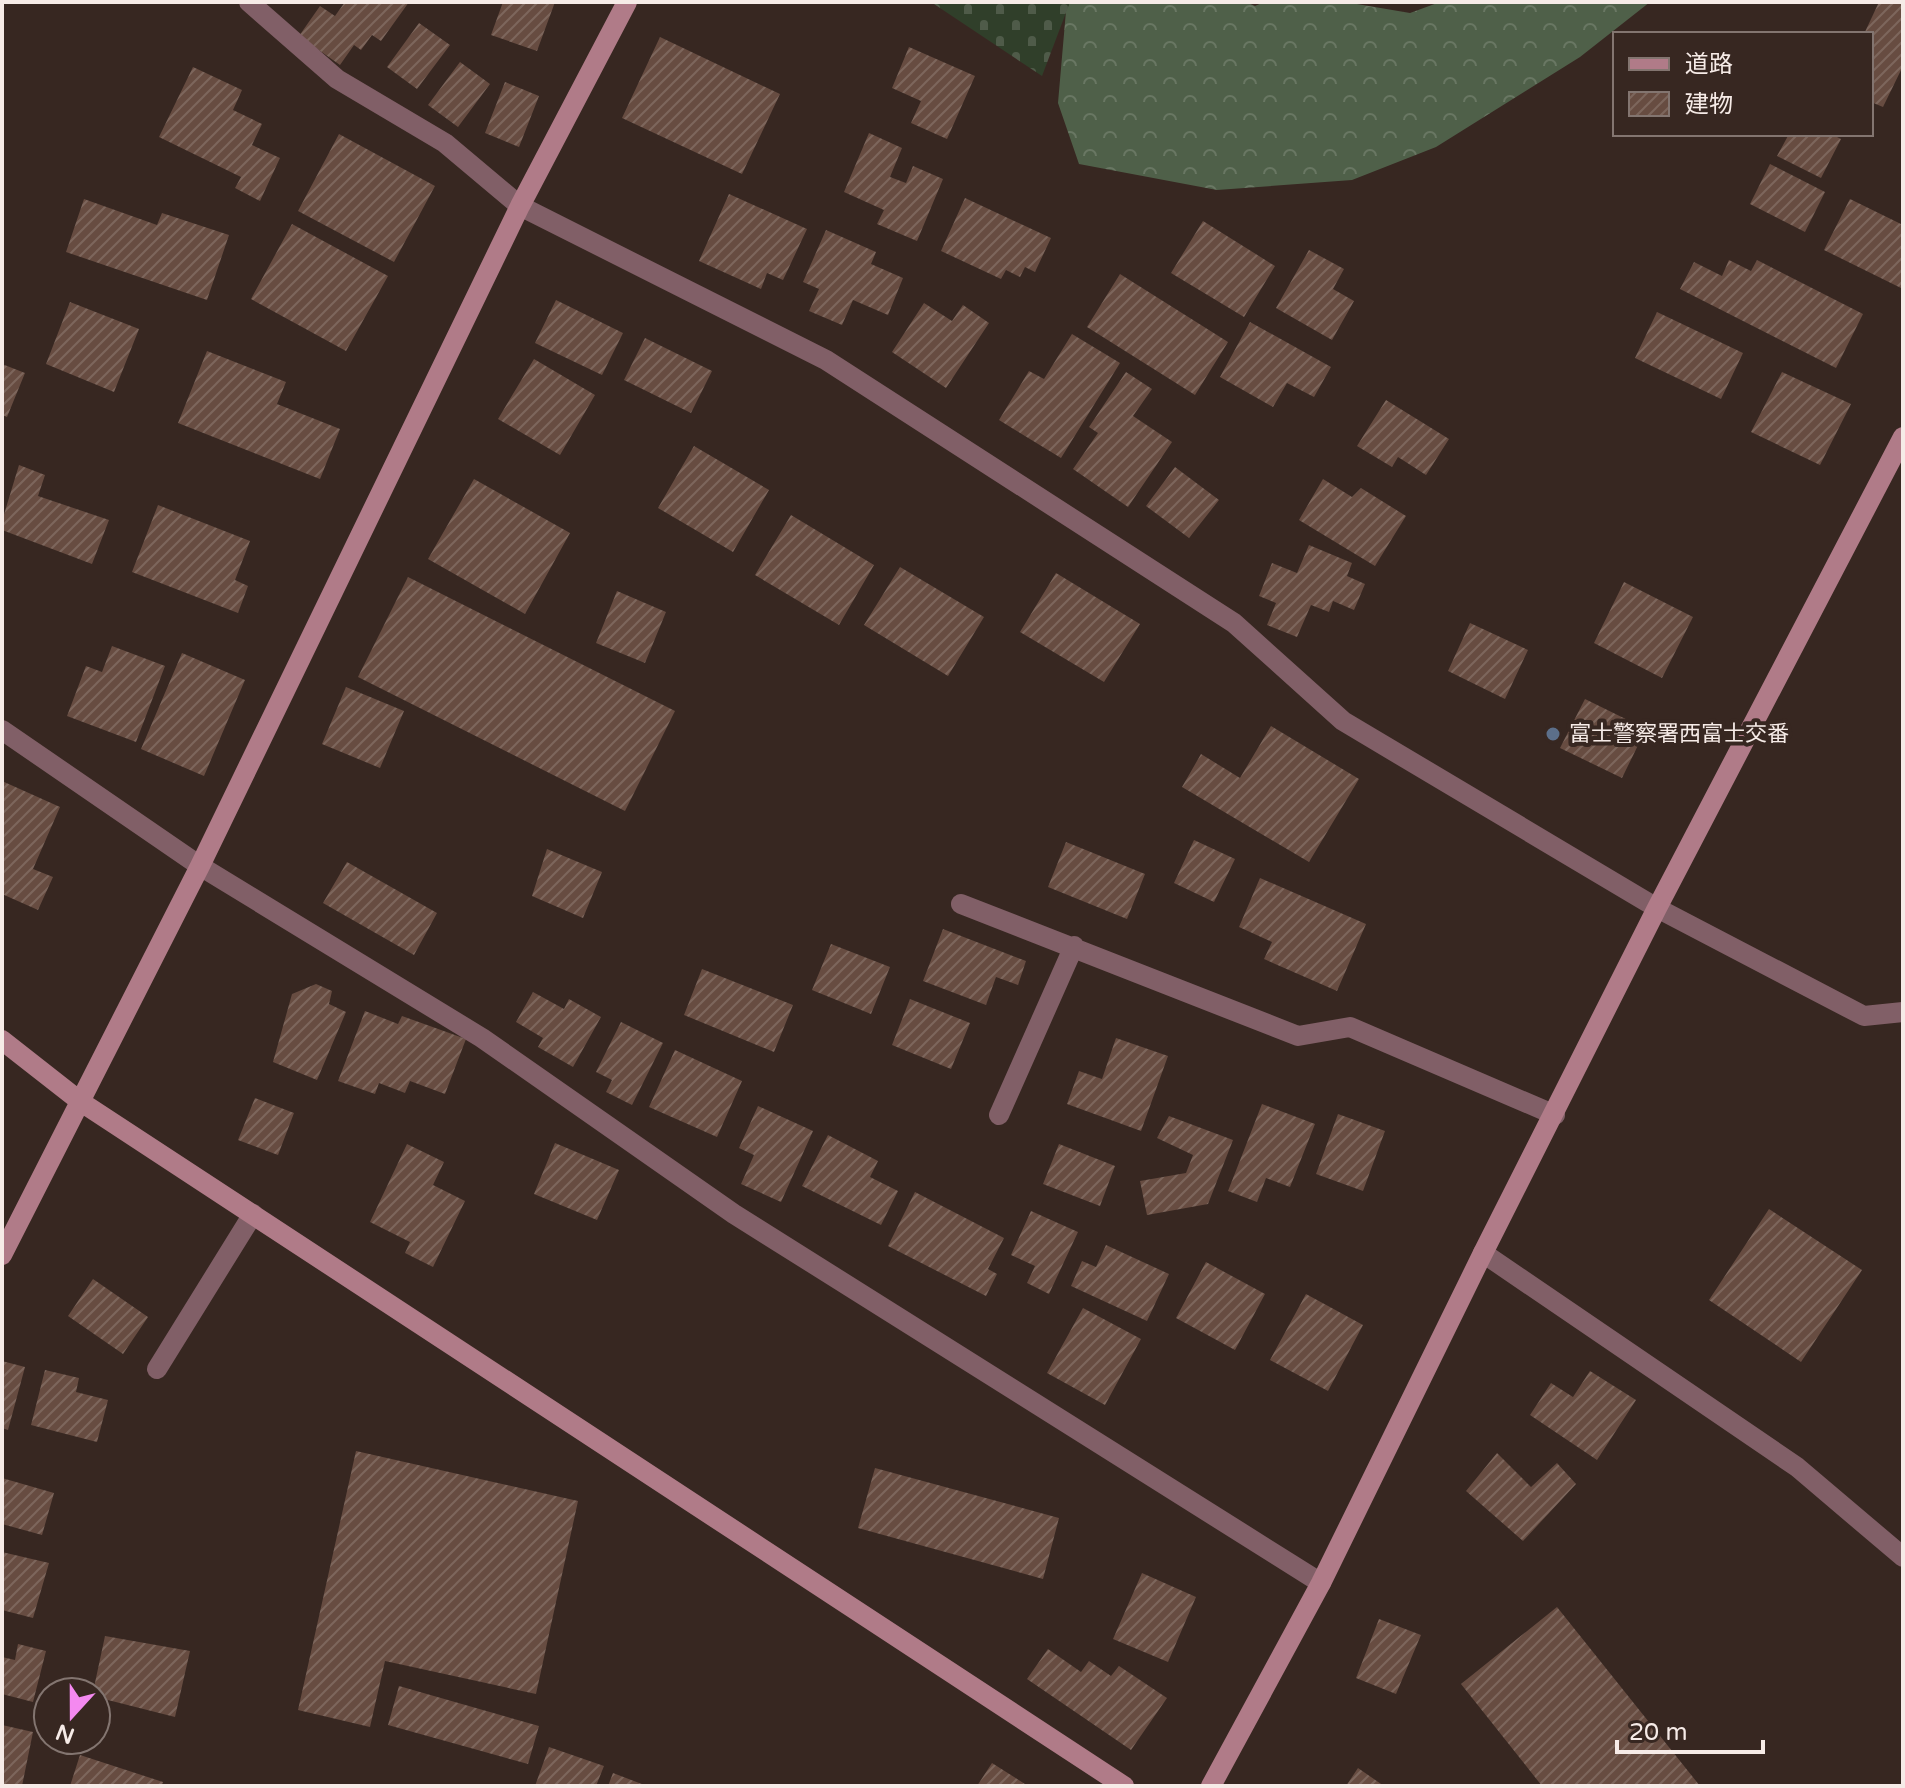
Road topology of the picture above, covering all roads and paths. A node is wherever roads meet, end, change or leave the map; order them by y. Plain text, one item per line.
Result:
1 (249, 2) edge
2 (627, 2) edge
3 (520, 206) junction
4 (1903, 437) edge
5 (2, 730) edge
6 (200, 866) junction
7 (961, 904) dead end
8 (1657, 908) junction
9 (1074, 946) junction
10 (1903, 1012) edge
11 (2, 1040) edge
12 (81, 1102) junction
13 (999, 1115) dead end
14 (1555, 1115) junction
15 (253, 1214) junction
16 (1483, 1253) junction
17 (2, 1255) edge
18 (157, 1369) dead end
19 (1903, 1557) edge
20 (1321, 1583) junction
21 (1124, 1786) edge
22 (1211, 1786) edge

1 - 3 street
2 - 3 street
3 - 6 street
3 - 8 street
4 - 8 street
5 - 6 street
6 - 12 street
6 - 20 street
7 - 9 street
8 - 10 street
8 - 14 street
9 - 13 street
9 - 14 street
11 - 12 street
12 - 15 street
12 - 17 street
14 - 16 street
15 - 18 street
15 - 21 street
16 - 19 street
16 - 20 street
20 - 22 street

